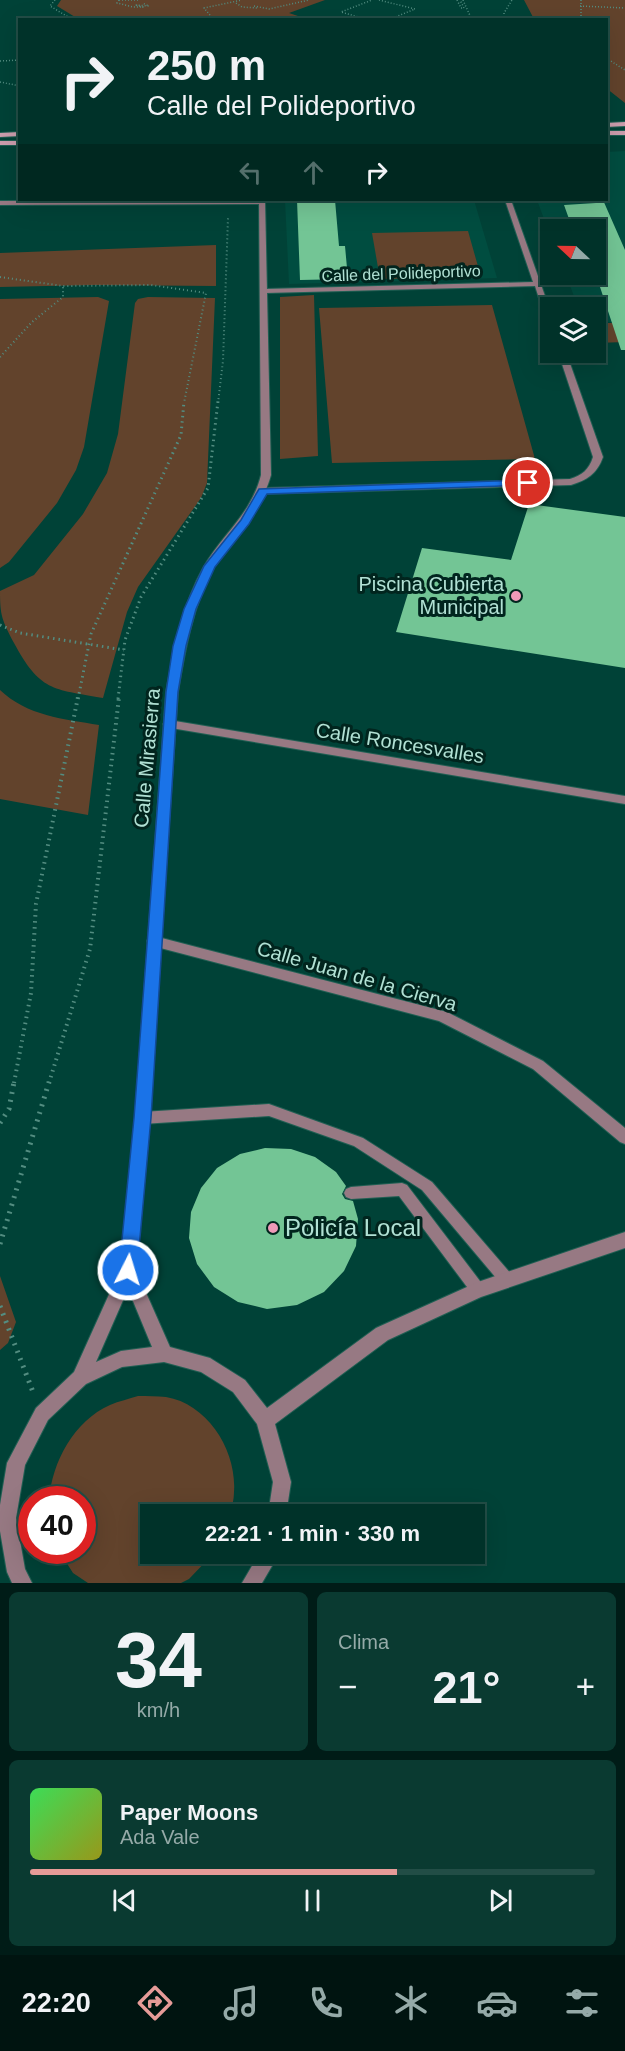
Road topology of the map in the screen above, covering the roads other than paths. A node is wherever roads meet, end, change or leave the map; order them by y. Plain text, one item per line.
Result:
1 (625, 124) edge
2 (608, 125) edge
3 (608, 133) edge
4 (625, 133) edge
5 (18, 134) edge
6 (0, 135) edge
7 (0, 143) edge
8 (18, 143) edge
9 (39, 201) edge
10 (262, 201) edge
11 (508, 201) edge
12 (0, 203) edge
13 (538, 284) junction
14 (265, 291) junction
15 (542, 297) edge
16 (565, 363) edge
17 (263, 491) junction
18 (170, 724) junction
19 (625, 800) edge
20 (154, 941) junction
21 (142, 1118) junction
22 (625, 1137) edge
23 (351, 1193) dead end
24 (625, 1240) edge
25 (128, 1270) junction
26 (507, 1280) junction
27 (478, 1290) junction
28 (164, 1354) junction
29 (80, 1378) junction
30 (265, 1420) junction
31 (279, 1504) edge
32 (263, 1564) edge
33 (16, 1579) edge
34 (251, 1583) edge

1 - 2 main road
3 - 4 main road
5 - 6 main road
7 - 8 main road
9 - 10 lane
9 - 12 lane
10 - 14 street, Calle Mirasierra
11 - 13 street
13 - 14 street, Calle del Polideportivo
13 - 15 street
14 - 17 street, Calle Mirasierra
16 - 17 street
17 - 18 street, Calle Mirasierra
18 - 19 street, Calle Roncesvalles
18 - 20 street, Calle Mirasierra
20 - 21 street, Calle Mirasierra
20 - 22 street, Calle Juan de la Cierva
21 - 25 street, Calle Mirasierra
21 - 26 lane
23 - 27 lane
24 - 26 street
25 - 28 street, Calle Mirasierra
25 - 29 street, Calle Mirasierra
26 - 27 street
27 - 30 street
28 - 29 street
28 - 30 street
29 - 33 street
30 - 31 street
32 - 34 street

